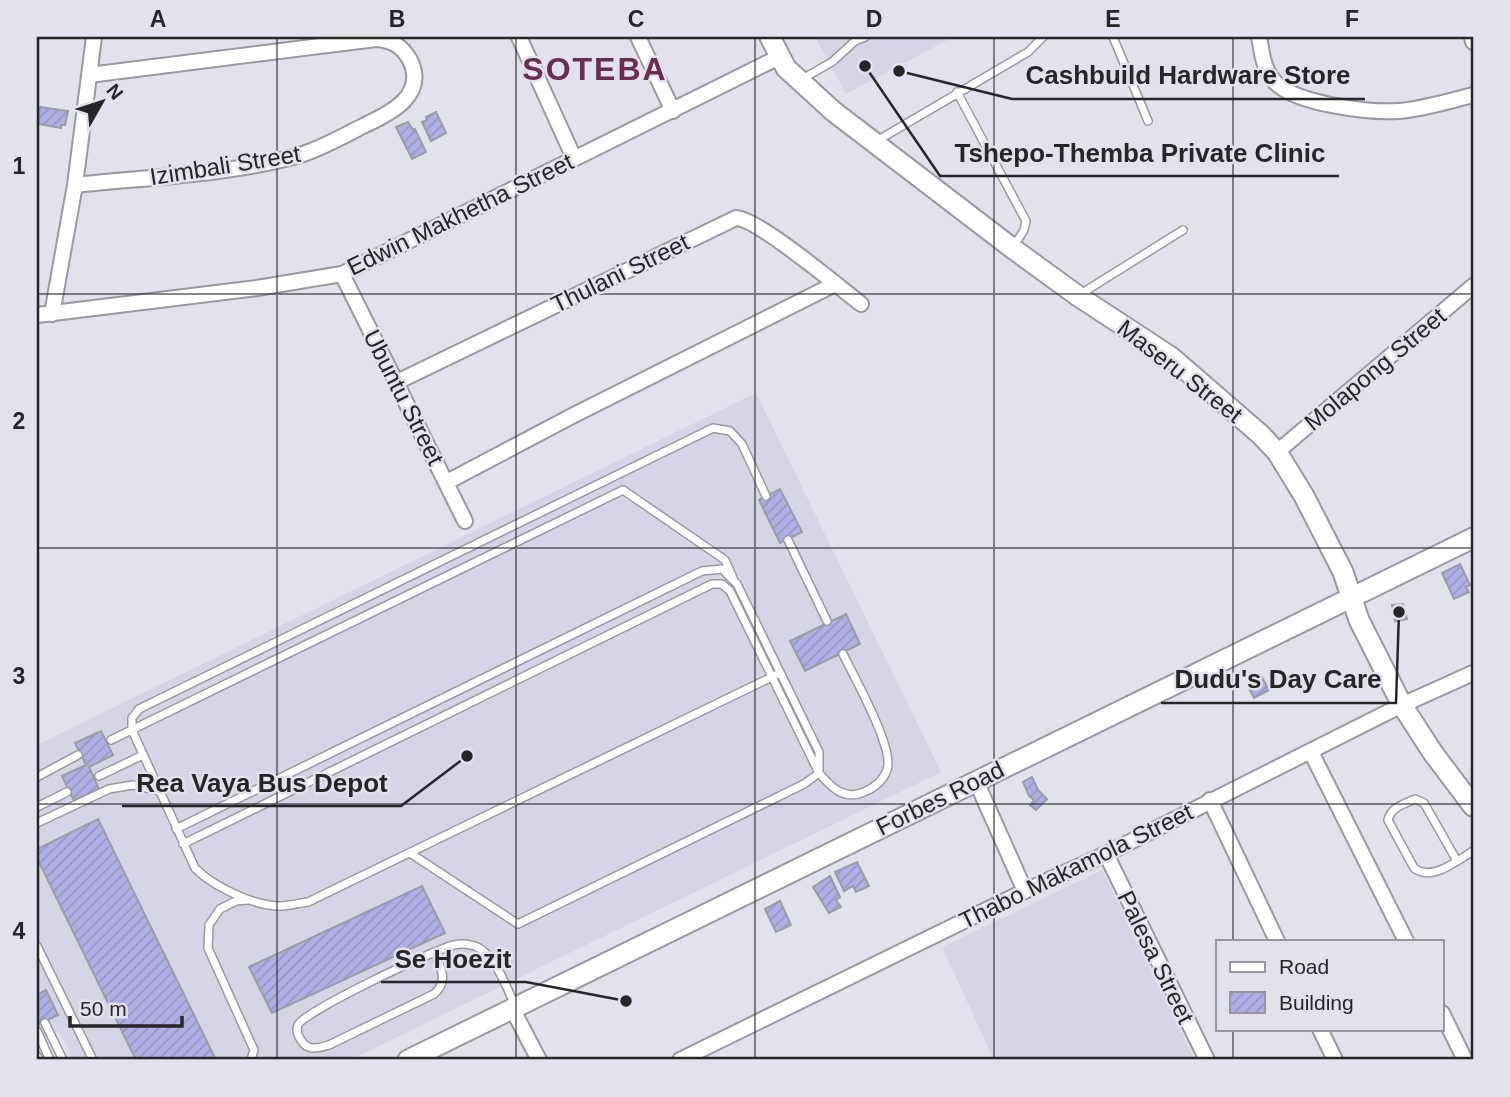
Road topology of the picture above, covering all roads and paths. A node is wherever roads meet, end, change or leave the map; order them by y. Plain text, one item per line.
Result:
1 (94, 37) edge
2 (519, 37) edge
3 (638, 37) edge
4 (771, 37) edge
5 (865, 37) edge
6 (1043, 37) edge
7 (1113, 37) edge
8 (1259, 37) edge
9 (1472, 37) edge
10 (1473, 42) edge
11 (779, 57) junction
12 (89, 75) junction
13 (799, 81) junction
14 (957, 92) junction
15 (1473, 95) edge
16 (673, 111) junction
17 (1148, 121) dead end
18 (874, 142) junction
19 (574, 158) junction
20 (75, 185) junction
21 (1182, 230) dead end
22 (1012, 248) junction
23 (342, 274) junction
24 (835, 284) junction
25 (1473, 286) edge
26 (1078, 296) junction
27 (861, 304) dead end
28 (52, 314) junction
29 (37, 315) edge
30 (397, 382) junction
31 (1277, 452) junction
32 (447, 482) junction
33 (766, 496) dead end
34 (465, 521) dead end
35 (1473, 538) edge
36 (788, 540) dead end
37 (737, 584) junction
38 (1352, 598) junction
39 (827, 621) dead end
40 (843, 654) dead end
41 (1473, 673) edge
42 (776, 676) junction
43 (1402, 705) junction
44 (132, 730) junction
45 (111, 740) dead end
46 (1311, 752) junction
47 (78, 755) dead end
48 (143, 755) junction
49 (819, 773) junction
50 (99, 776) dead end
51 (37, 777) edge
52 (976, 781) junction
53 (159, 791) junction
54 (67, 792) dead end
55 (1210, 800) junction
56 (1473, 806) edge
57 (37, 807) edge
58 (37, 823) edge
59 (176, 829) junction
60 (183, 845) junction
61 (1473, 851) edge
62 (410, 853) junction
63 (1106, 854) junction
64 (1457, 861) junction
65 (1025, 891) junction
66 (252, 900) junction
67 (1277, 940) edge
68 (1405, 940) edge
69 (37, 946) edge
70 (433, 952) junction
71 (515, 1009) junction
72 (1444, 1017) edge
73 (45, 1023) dead end
74 (1320, 1030) edge
75 (37, 1031) edge
76 (50, 1060) edge
77 (63, 1060) edge
78 (93, 1060) edge
79 (251, 1060) edge
80 (408, 1060) edge
81 (539, 1060) edge
82 (680, 1060) edge
83 (1207, 1060) edge
84 (1335, 1060) edge
85 (1465, 1060) edge

1 - 12 street
2 - 19 street
3 - 16 street
4 - 11 street, Maseru Street
5 - 13 lane
6 - 14 lane
7 - 17 lane
8 - 15 street
9 - 10 street
11 - 13 street, Maseru Street
11 - 16 street, Edwin Makhetha Street
12 - 20 street
12 - 20 street, Izimbali Street
13 - 18 street, Maseru Street
14 - 18 lane
14 - 22 lane
16 - 19 street, Edwin Makhetha Street
18 - 22 street, Maseru Street
19 - 23 street, Edwin Makhetha Street
20 - 28 street
21 - 26 lane
22 - 26 street, Maseru Street
23 - 28 street, Edwin Makhetha Street
23 - 30 street, Ubuntu Street
24 - 27 street, Thulani Street
24 - 30 street, Thulani Street
24 - 32 street
25 - 31 street, Molapong Street
26 - 31 street, Maseru Street
28 - 29 street, Edwin Makhetha Street
30 - 32 street, Ubuntu Street
31 - 38 street, Maseru Street
32 - 34 street, Ubuntu Street
33 - 44 lane
35 - 38 street, Forbes Road
36 - 39 lane
37 - 42 lane
37 - 44 lane
37 - 59 lane
38 - 43 street, Maseru Street
38 - 52 street, Forbes Road
40 - 49 lane
41 - 43 street, Thabo Makamola Street
42 - 49 lane
42 - 60 lane
42 - 62 lane
43 - 46 street, Thabo Makamola Street
43 - 56 street, Maseru Street
44 - 45 lane
44 - 48 lane
46 - 55 street, Thabo Makamola Street
46 - 68 street
47 - 51 lane
48 - 50 lane
48 - 53 lane
49 - 62 lane
52 - 65 street
52 - 71 street, Forbes Road
53 - 58 lane
53 - 59 lane
54 - 57 lane
55 - 63 street, Thabo Makamola Street
55 - 67 street
59 - 60 lane
60 - 66 lane
61 - 64 lane
62 - 66 lane
63 - 65 street, Thabo Makamola Street
63 - 83 street, Palesa Street
64 - 64 lane
65 - 82 street, Thabo Makamola Street
66 - 79 lane
69 - 78 lane
70 - 70 lane
70 - 71 lane
71 - 80 street, Forbes Road
71 - 81 street
72 - 85 street
73 - 77 lane
74 - 84 street
75 - 76 lane

